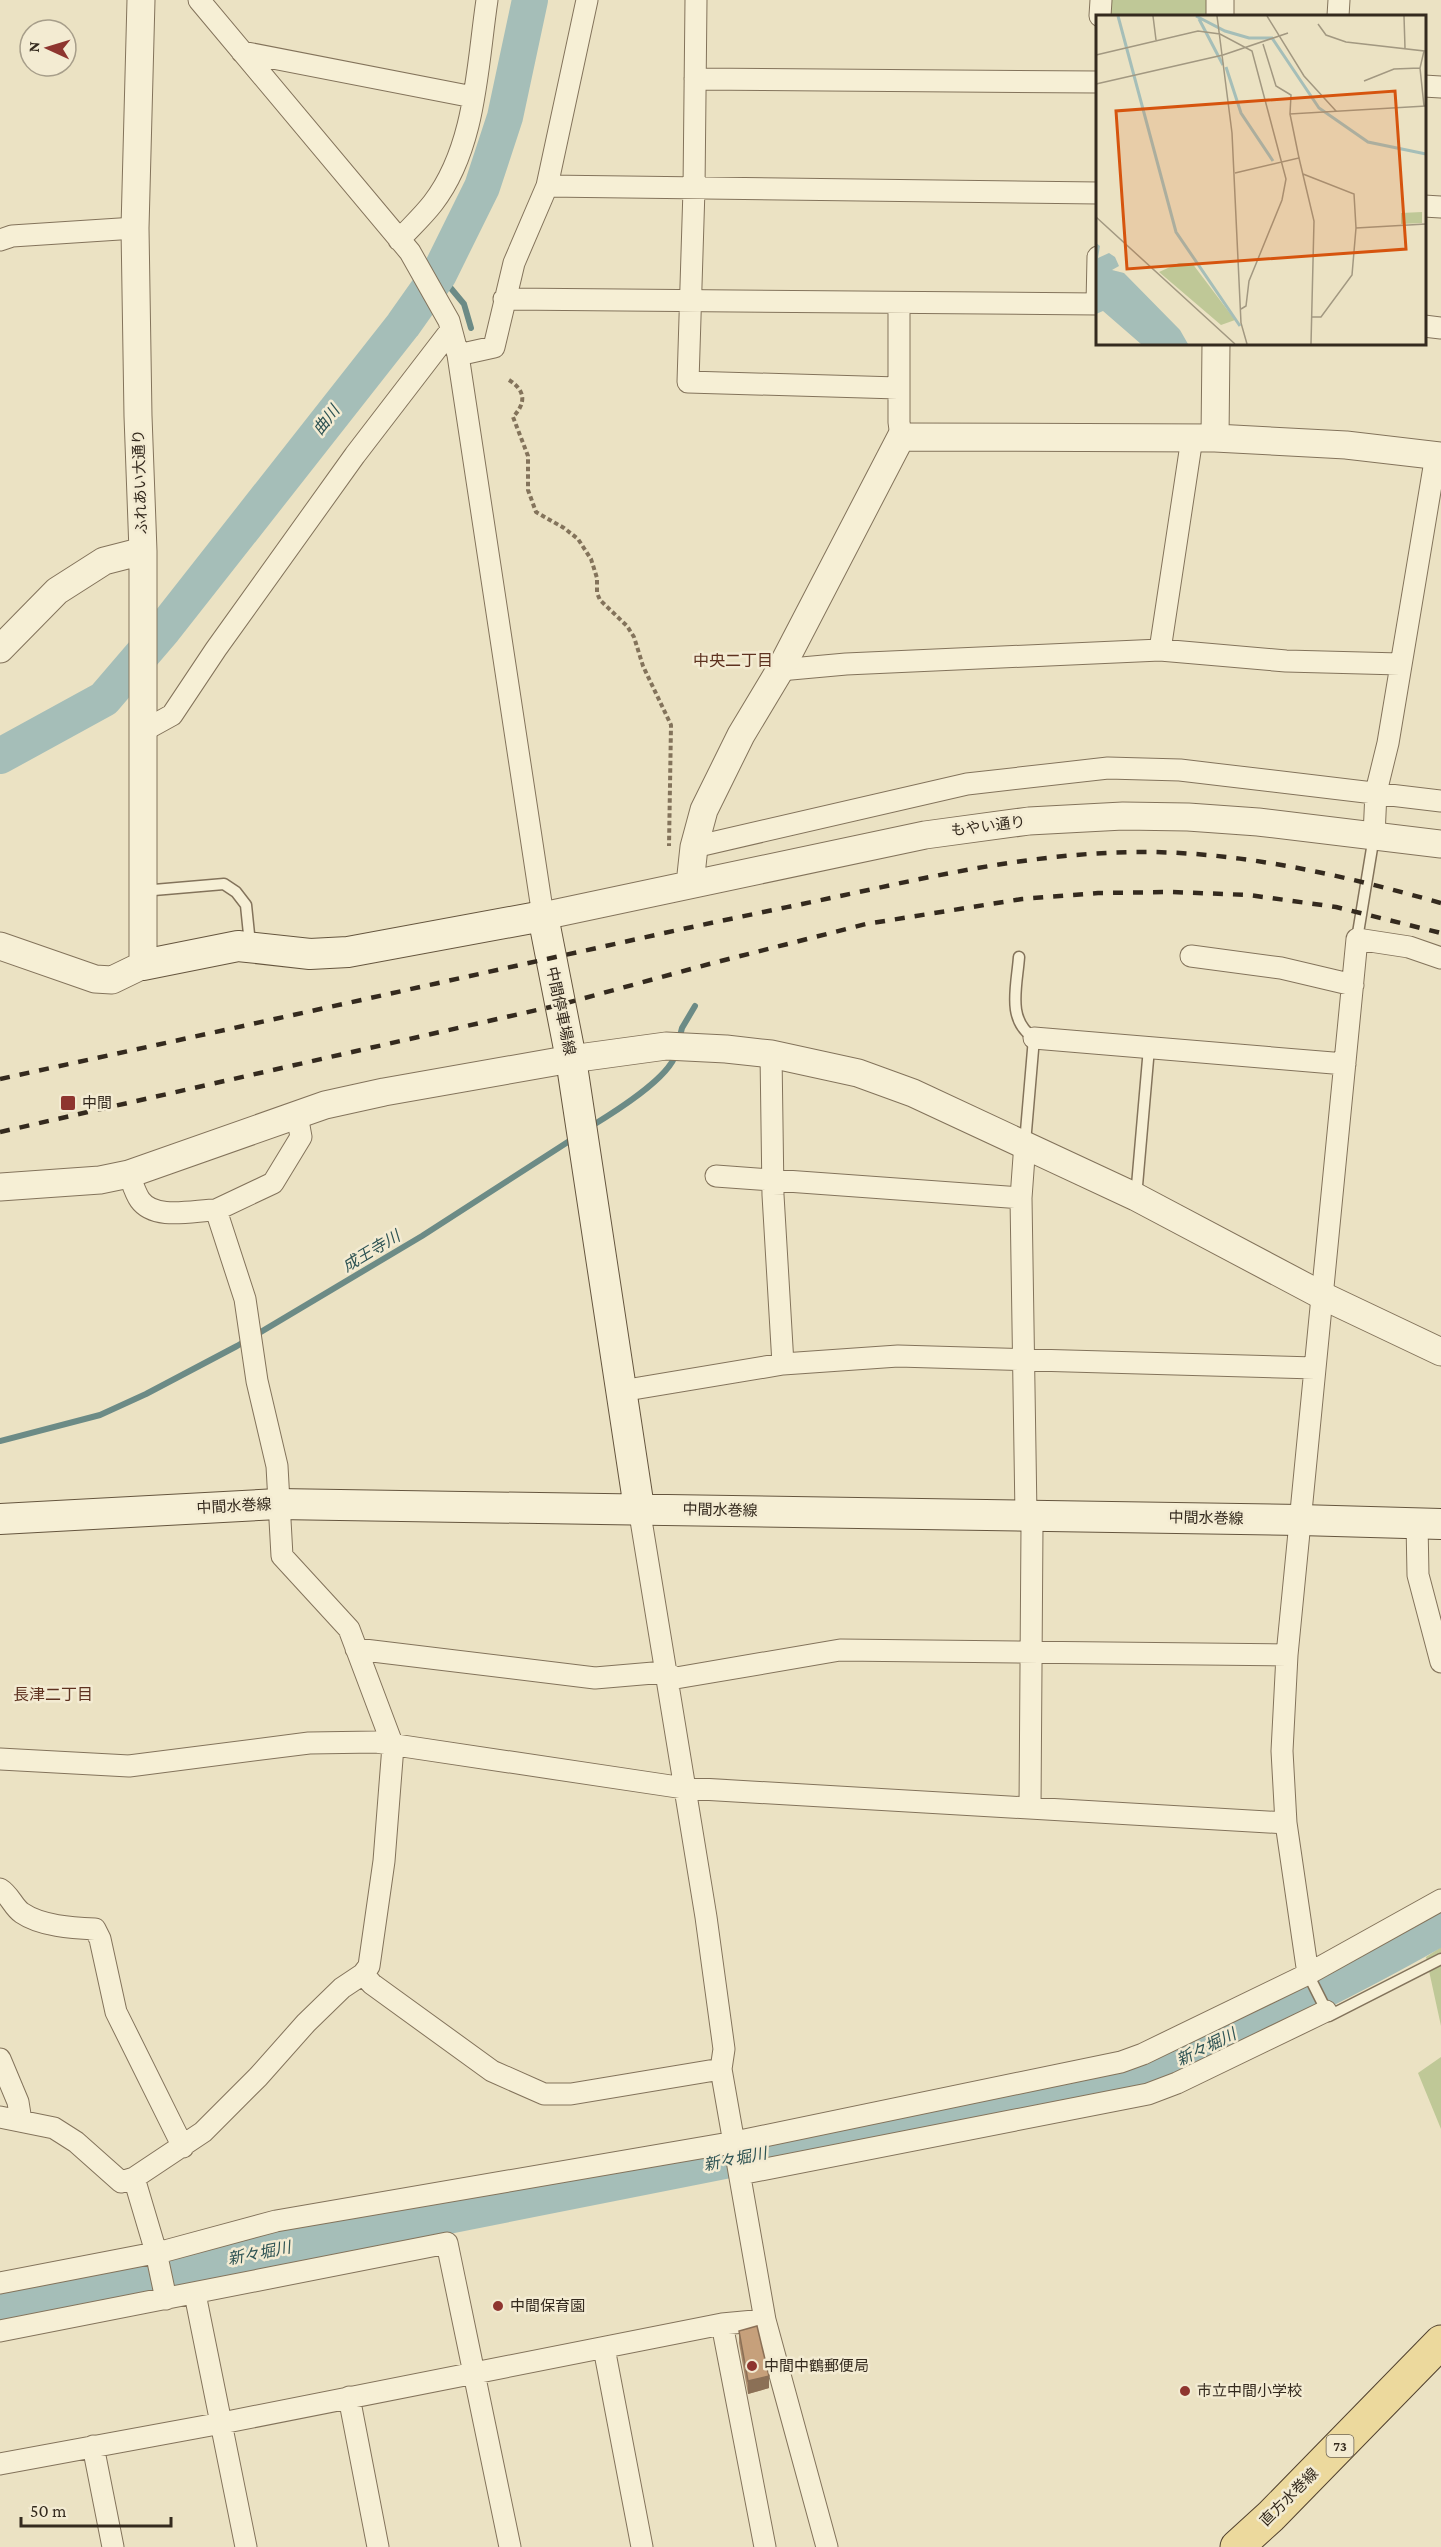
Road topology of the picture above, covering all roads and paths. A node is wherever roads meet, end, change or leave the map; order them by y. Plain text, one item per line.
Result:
1 (141, 0) edge
2 (199, 0) edge
3 (487, 0) edge
4 (587, 0) edge
5 (696, 0) edge
6 (1101, 0) edge
7 (1339, 0) edge
8 (1100, 15) edge
9 (1338, 15) edge
10 (242, 52) junction
11 (695, 79) junction
12 (1096, 82) edge
13 (1426, 86) edge
14 (1441, 87) edge
15 (473, 97) junction
16 (547, 186) junction
17 (694, 189) junction
18 (1096, 193) edge
19 (1426, 206) edge
20 (1441, 207) edge
21 (135, 228) junction
22 (0, 240) edge
23 (405, 246) junction
24 (504, 299) junction
25 (690, 302) junction
26 (899, 303) junction
27 (1096, 304) edge
28 (450, 326) junction
29 (1426, 326) edge
30 (1441, 328) edge
31 (1216, 345) edge
32 (458, 355) junction
33 (509, 380) dead end
34 (898, 388) junction
35 (901, 437) junction
36 (1204, 438) junction
37 (1439, 456) edge
38 (143, 551) junction
39 (0, 649) edge
40 (1160, 650) junction
41 (1400, 664) junction
42 (780, 670) junction
43 (143, 731) junction
44 (1376, 792) junction
45 (1441, 801) edge
46 (1374, 836) junction
47 (1441, 844) edge
48 (694, 847) junction
49 (679, 886) junction
50 (142, 891) junction
51 (543, 916) junction
52 (1357, 939) junction
53 (0, 946) edge
54 (250, 948) junction
55 (1019, 957) dead end
56 (1191, 957) dead end
57 (1441, 958) edge
58 (143, 965) junction
59 (1353, 985) junction
60 (1034, 1038) junction
61 (1149, 1048) junction
62 (771, 1054) junction
63 (571, 1059) junction
64 (1345, 1064) junction
65 (297, 1115) junction
66 (1025, 1143) junction
67 (129, 1174) junction
68 (716, 1176) dead end
69 (773, 1179) junction
70 (0, 1187) edge
71 (1136, 1197) junction
72 (1021, 1198) junction
73 (216, 1210) junction
74 (1323, 1296) junction
75 (1441, 1352) edge
76 (1025, 1358) junction
77 (783, 1364) junction
78 (1315, 1368) junction
79 (621, 1391) junction
80 (278, 1503) junction
81 (639, 1508) junction
82 (1026, 1515) junction
83 (0, 1519) edge
84 (1300, 1520) junction
85 (1429, 1524) edge
86 (356, 1649) junction
87 (1032, 1651) junction
88 (1287, 1655) junction
89 (1441, 1662) edge
90 (665, 1672) junction
91 (393, 1746) junction
92 (0, 1759) edge
93 (684, 1788) junction
94 (1030, 1808) junction
95 (1286, 1823) junction
96 (0, 1889) edge
97 (1441, 1900) edge
98 (1441, 1959) edge
99 (363, 1974) junction
100 (1308, 1974) junction
101 (1326, 2011) junction
102 (0, 2059) edge
103 (721, 2069) junction
104 (0, 2117) edge
105 (21, 2121) junction
106 (735, 2144) junction
107 (183, 2147) junction
108 (740, 2171) junction
109 (134, 2178) junction
110 (156, 2255) junction
111 (0, 2283) edge
112 (165, 2293) junction
113 (195, 2294) junction
114 (765, 2320) junction
115 (722, 2324) junction
116 (0, 2331) edge
117 (1441, 2342) edge
118 (604, 2348) junction
119 (476, 2372) junction
120 (349, 2397) junction
121 (222, 2423) junction
122 (93, 2446) junction
123 (0, 2464) edge
124 (113, 2547) edge
125 (246, 2547) edge
126 (378, 2547) edge
127 (510, 2547) edge
128 (642, 2547) edge
129 (765, 2547) edge
130 (827, 2547) edge
131 (1237, 2547) edge

1 - 21 street, ふれあい大通り
2 - 10 street
3 - 15 street
4 - 16 street
5 - 11 street
6 - 8 street
7 - 9 street
10 - 15 street
10 - 23 street
11 - 12 street
11 - 17 street
13 - 14 street
15 - 23 street
16 - 17 street
16 - 24 street
17 - 18 street
17 - 25 street
19 - 20 street
21 - 22 street
21 - 38 street, ふれあい大通り
23 - 28 street
24 - 25 street
24 - 32 street
25 - 26 street
25 - 34 street
26 - 27 street
26 - 34 street
28 - 32 street
28 - 43 street
29 - 30 street
31 - 36 street
32 - 51 street
33 - 49 path
34 - 35 street
35 - 36 street
35 - 42 street
36 - 37 street
36 - 40 street
37 - 41 street
38 - 39 street
38 - 43 street, ふれあい大通り
40 - 41 street
40 - 42 street
41 - 44 street
42 - 48 street
43 - 50 street, ふれあい大通り
44 - 45 street
44 - 46 street
44 - 48 street
46 - 47 street, もやい通り
46 - 49 street, もやい通り
46 - 52 lane
48 - 49 street
49 - 51 street, もやい通り
50 - 54 lane
50 - 58 street, ふれあい大通り
51 - 54 main road
51 - 63 main road, 中間停車場線
52 - 57 street
52 - 59 street
53 - 58 street
54 - 58 main road
55 - 60 lane
56 - 59 street
59 - 64 street
60 - 61 street
60 - 66 lane
61 - 64 street
61 - 71 lane
62 - 63 street
62 - 66 street
62 - 69 street
63 - 65 street
63 - 79 main road, 中間停車場線
64 - 74 street
65 - 67 street
65 - 73 street
66 - 71 street
66 - 72 street
67 - 70 street
67 - 73 street
68 - 69 street
69 - 72 street
69 - 77 street
71 - 74 street
72 - 76 street
73 - 80 street
74 - 75 street
74 - 78 street
76 - 77 street
76 - 78 street
76 - 82 street
77 - 79 street
78 - 84 street
79 - 81 main road, 中間停車場線
80 - 81 main road, 中間水巻線
80 - 83 main road, 中間水巻線
80 - 86 street
81 - 82 main road, 中間水巻線
81 - 90 street
82 - 84 main road, 中間水巻線
82 - 87 street
84 - 85 main road, 中間水巻線
84 - 88 street
85 - 89 street
86 - 90 street
86 - 91 street
87 - 88 street
87 - 90 street
87 - 94 street
88 - 95 street
90 - 93 street
91 - 92 street
91 - 93 street
91 - 99 street
93 - 94 street
93 - 103 street
94 - 95 street
95 - 100 street
96 - 107 street
97 - 100 street
98 - 101 lane
99 - 103 street
99 - 107 street
100 - 101 lane
100 - 106 street
101 - 108 street
102 - 105 street
103 - 106 street
104 - 105 street
105 - 109 street
106 - 108 street
106 - 110 street
107 - 109 street
108 - 114 street
109 - 110 street
110 - 111 street
110 - 112 street
112 - 113 street
112 - 116 street
113 - 119 street
113 - 121 street
114 - 115 street
114 - 130 street
115 - 118 street
115 - 129 street
117 - 131 main road, 直方水巻線 / 73
118 - 119 street
118 - 128 street
119 - 120 street
119 - 127 street
120 - 121 street
120 - 126 street
121 - 122 street
121 - 125 street
122 - 123 street
122 - 124 street

